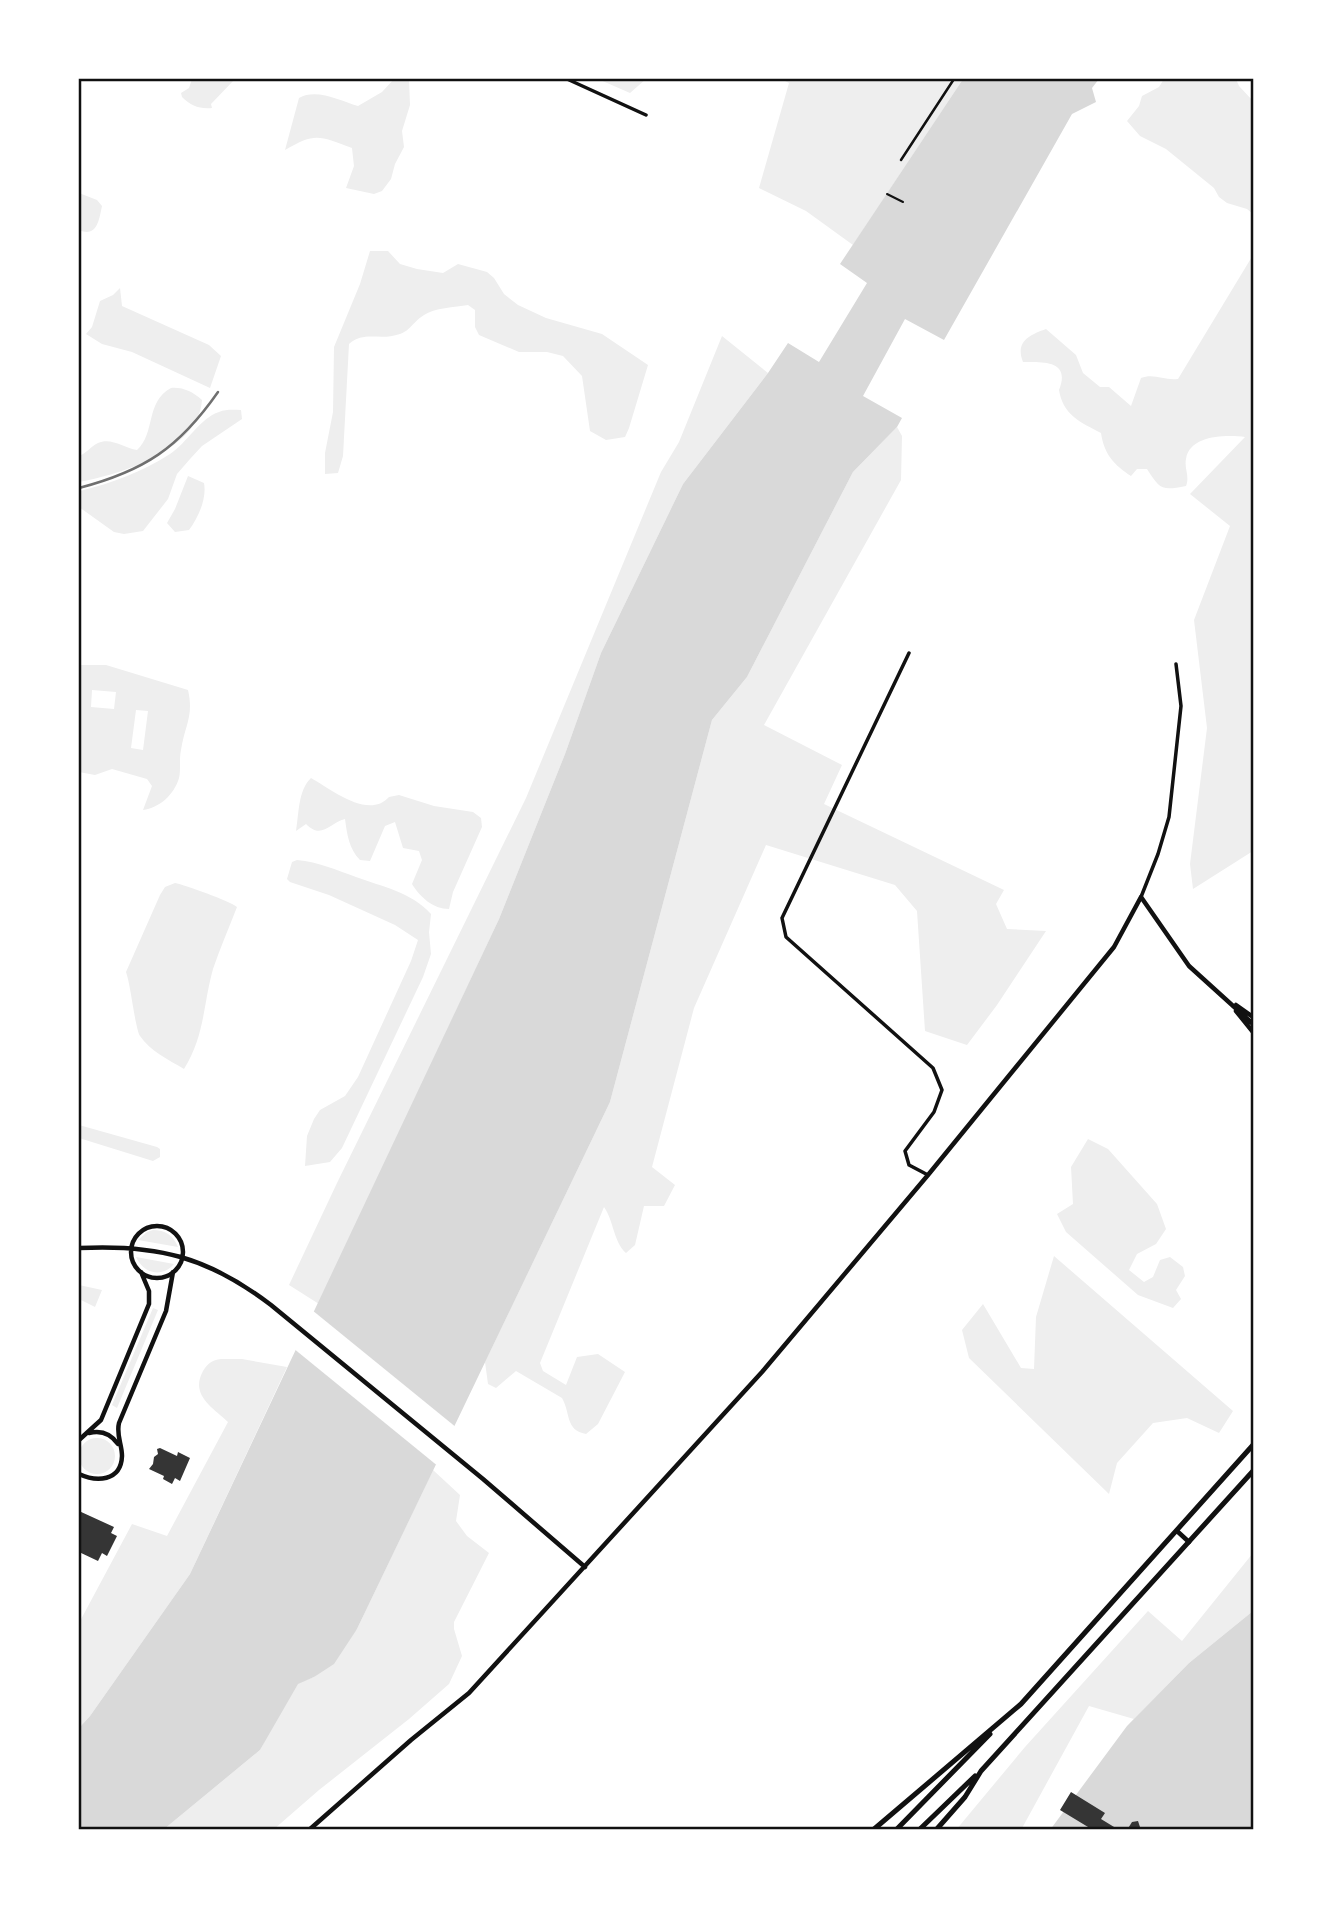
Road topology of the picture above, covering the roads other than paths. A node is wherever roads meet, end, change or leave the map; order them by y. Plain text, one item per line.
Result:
1 (567, 79) edge
2 (954, 79) edge
3 (646, 115) dead end
4 (901, 160) dead end
5 (909, 653) dead end
6 (1177, 664) dead end
7 (1141, 897) junction
8 (1224, 997) junction
9 (1253, 1017) edge
10 (1253, 1024) edge
11 (1253, 1032) edge
12 (928, 1175) junction
13 (79, 1248) edge
14 (131, 1248) junction
15 (183, 1257) junction
16 (141, 1272) junction
17 (173, 1272) junction
18 (86, 1434) junction
19 (79, 1440) edge
20 (119, 1444) junction
21 (1253, 1445) edge
22 (1253, 1471) edge
23 (81, 1474) edge
24 (1177, 1531) junction
25 (1189, 1542) junction
26 (585, 1568) junction
27 (1007, 1716) junction
28 (981, 1771) junction
29 (309, 1830) edge
30 (873, 1830) edge
31 (896, 1830) edge
32 (919, 1830) edge
33 (936, 1830) edge

1 - 3 street
2 - 4 street
5 - 12 street
6 - 7 street
7 - 8 street
7 - 12 street
8 - 9 street
8 - 10 street
8 - 11 street
12 - 26 street
13 - 14 street
14 - 15 street
14 - 15 street
14 - 16 street
15 - 17 street
15 - 26 street
16 - 17 street
16 - 18 street
17 - 20 street
18 - 19 street
18 - 20 street
20 - 23 street
21 - 24 main road
22 - 25 main road
24 - 25 street
24 - 27 main road
25 - 28 main road
26 - 29 street
27 - 30 main road
27 - 31 main road
28 - 32 main road
28 - 33 main road

